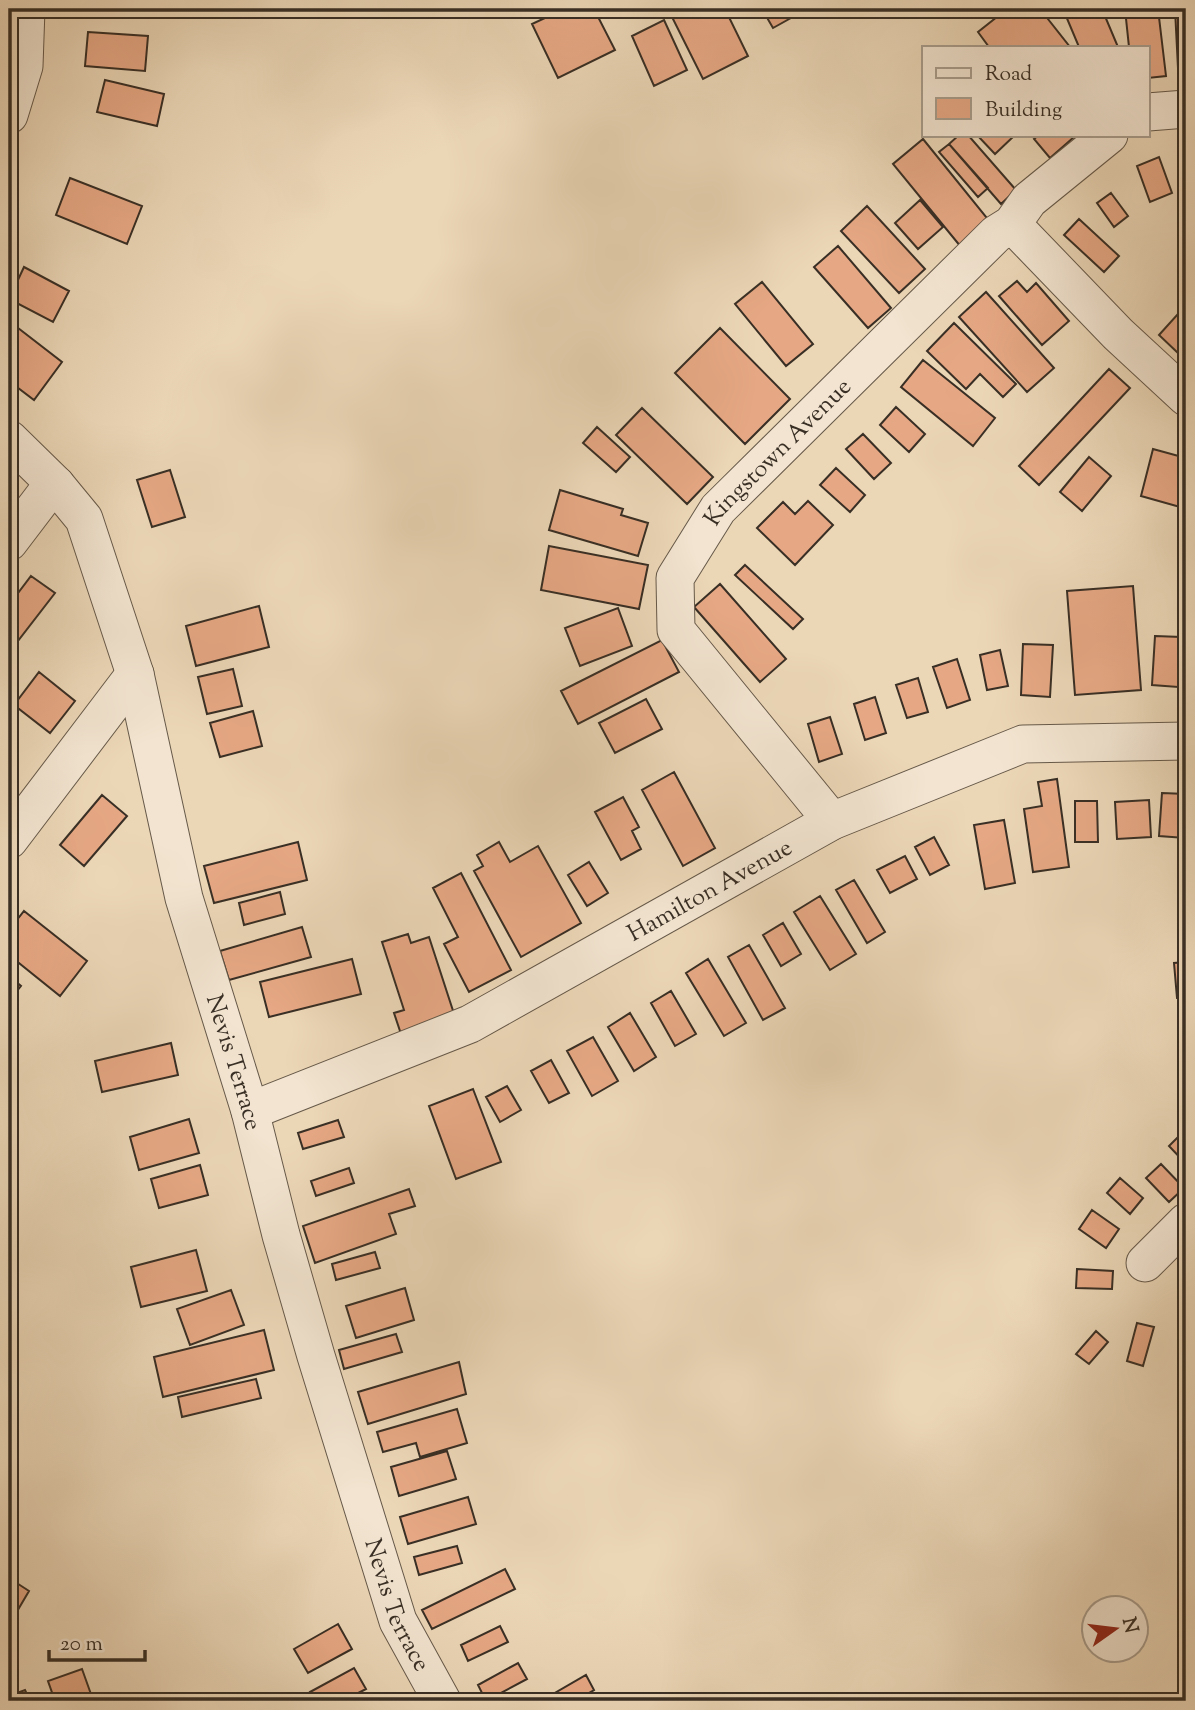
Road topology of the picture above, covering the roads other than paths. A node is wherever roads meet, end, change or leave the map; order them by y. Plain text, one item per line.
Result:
1 (26, 9) edge
2 (1186, 109) edge
3 (1150, 112) edge
4 (9, 115) edge
5 (1108, 136) edge
6 (1012, 224) junction
7 (1186, 397) edge
8 (9, 439) edge
9 (56, 485) junction
10 (9, 542) edge
11 (135, 674) junction
12 (1186, 741) edge
13 (832, 821) junction
14 (9, 840) edge
15 (250, 1111) junction
16 (1186, 1222) edge
17 (1145, 1263) dead end
18 (442, 1701) edge

1 - 4 street
2 - 3 street
5 - 6 street, Kingstown Avenue
6 - 7 street
6 - 13 street, Kingstown Avenue
8 - 9 street, Nevis Terrace
9 - 10 street
9 - 11 street, Nevis Terrace
11 - 14 street
11 - 15 street, Nevis Terrace
12 - 13 street, Hamilton Avenue
13 - 15 street, Hamilton Avenue
15 - 18 street, Nevis Terrace
16 - 17 street

